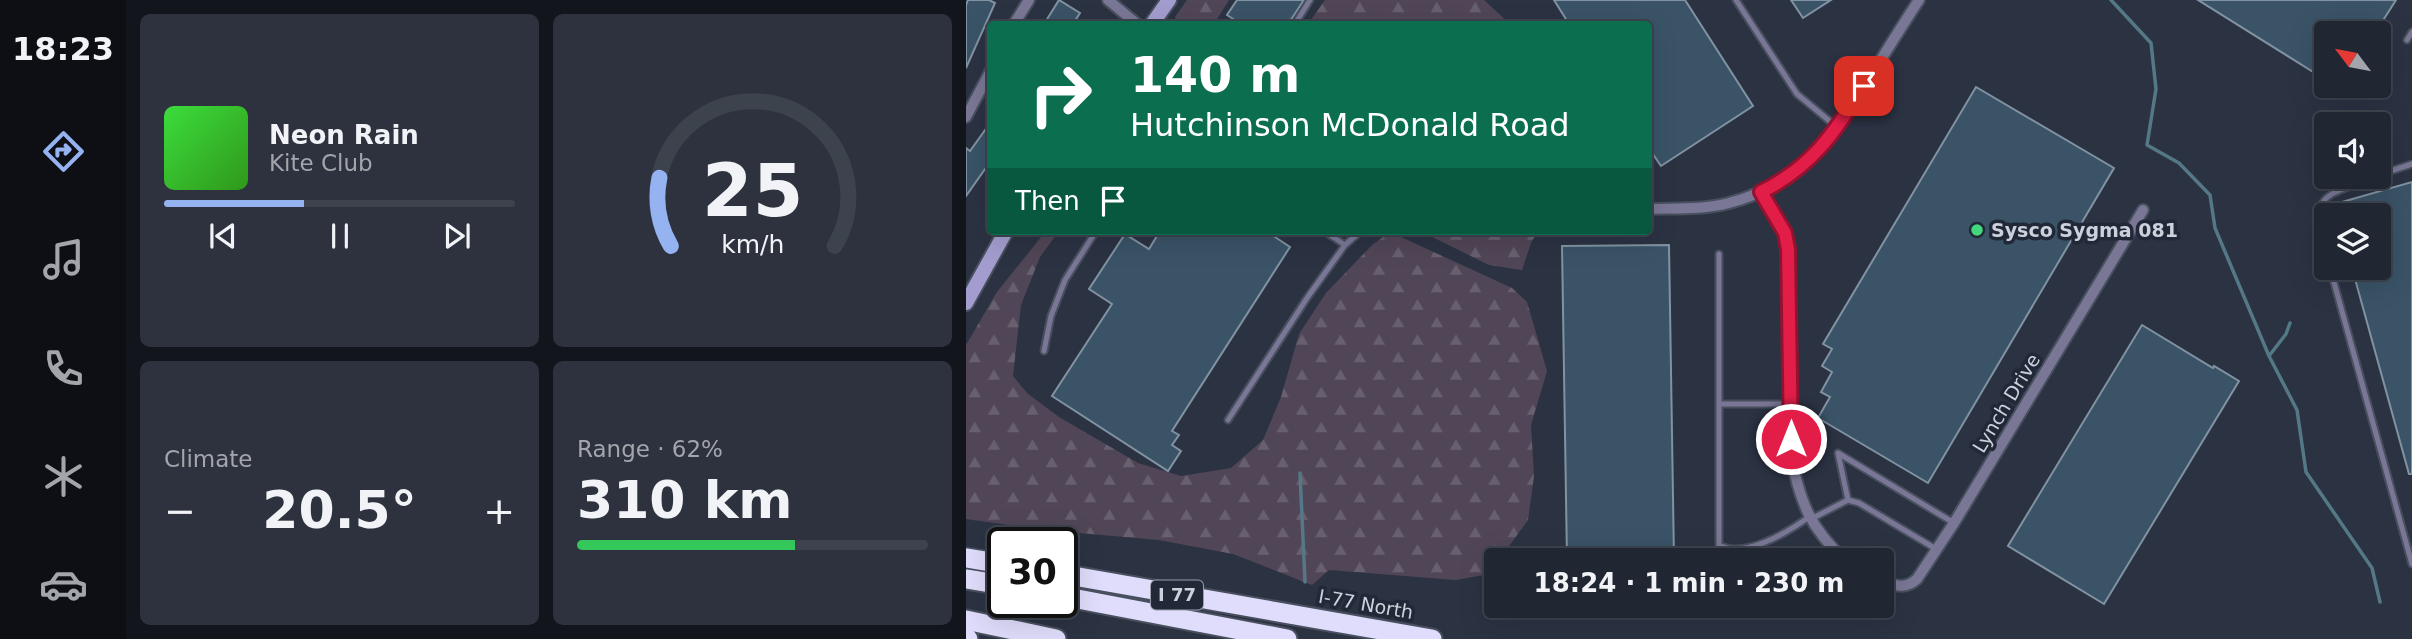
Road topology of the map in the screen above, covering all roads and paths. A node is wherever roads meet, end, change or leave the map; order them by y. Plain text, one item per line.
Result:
1 (1029, 0) edge
2 (1108, 0) edge
3 (1169, 0) edge
4 (1310, 0) edge
5 (1736, 0) edge
6 (1919, 0) edge
7 (1016, 21) edge
8 (1133, 21) edge
9 (1154, 21) edge
10 (1297, 21) edge
11 (2412, 32) edge
12 (2407, 40) dead end
13 (987, 78) edge
14 (966, 117) edge
15 (1838, 128) junction
16 (2412, 164) edge
17 (2391, 171) edge
18 (2346, 189) edge
19 (1761, 192) junction
20 (2321, 203) edge
21 (1652, 209) edge
22 (2143, 210) dead end
23 (1004, 235) edge
24 (1093, 235) edge
25 (1330, 235) edge
26 (1356, 235) edge
27 (1345, 245) junction
28 (1719, 254) dead end
29 (2333, 280) edge
30 (966, 303) edge
31 (1044, 351) dead end
32 (1719, 404) junction
33 (1791, 404) junction
34 (1228, 420) dead end
35 (1848, 500) junction
36 (1810, 518) junction
37 (1954, 523) junction
38 (1833, 548) edge
39 (1937, 550) junction
40 (966, 558) edge
41 (987, 561) edge
42 (2412, 564) edge
43 (1078, 578) edge
44 (966, 579) edge
45 (987, 582) edge
46 (1894, 585) edge
47 (1078, 599) edge
48 (966, 620) edge
49 (1056, 639) edge
50 (1287, 639) edge
51 (1432, 639) edge

1 - 7 street
2 - 8 street
3 - 9 main road
4 - 10 lane
5 - 15 lane
6 - 15 street
11 - 12 lane
13 - 14 street
15 - 19 street
16 - 17 lane
18 - 20 lane
19 - 21 street
19 - 33 street
22 - 37 street, Lynch Drive
23 - 30 main road
24 - 31 lane
25 - 27 lane
26 - 27 lane
27 - 34 lane
28 - 32 lane
29 - 42 lane
32 - 33 lane
32 - 36 lane
33 - 36 street
35 - 36 lane
35 - 37 lane
35 - 39 lane
36 - 38 street
37 - 39 street, Lynch Drive
39 - 46 street, Lynch Drive
40 - 41 highway
43 - 51 highway, I-77 North / I 77
44 - 45 highway
47 - 50 highway, I 77
48 - 49 highway

